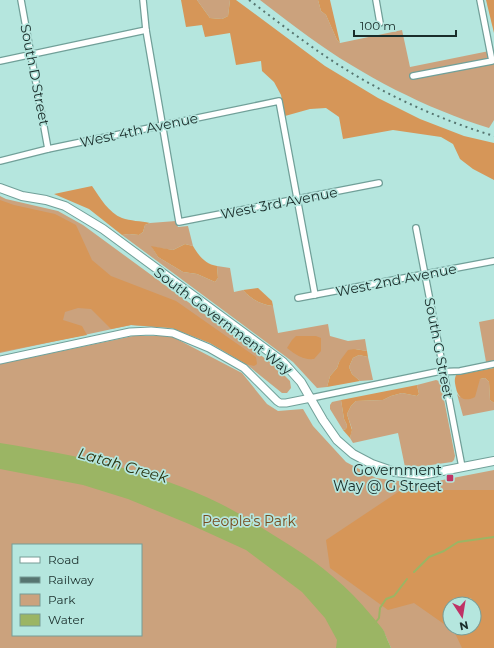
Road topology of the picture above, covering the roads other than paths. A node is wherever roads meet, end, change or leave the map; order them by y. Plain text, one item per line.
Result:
1 (21, 0) edge
2 (143, 0) edge
3 (376, 0) edge
4 (480, 0) edge
5 (380, 23) dead end
6 (146, 30) junction
7 (31, 55) junction
8 (0, 61) edge
9 (413, 76) dead end
10 (162, 126) junction
11 (48, 149) junction
12 (0, 161) edge
13 (380, 183) dead end
14 (0, 188) edge
15 (297, 199) junction
16 (416, 228) dead end
17 (494, 261) edge
18 (425, 275) junction
19 (315, 295) junction
20 (298, 298) dead end
21 (0, 360) edge
22 (494, 364) edge
23 (444, 372) junction
24 (311, 398) junction
25 (494, 461) edge
26 (462, 467) junction

1 - 7 street, South D Street
2 - 6 street
3 - 5 street
4 - 9 street
6 - 7 street
6 - 10 street
7 - 8 street
7 - 11 street, South D Street
10 - 11 street, West 4th Avenue
10 - 15 street, West 3rd Avenue
10 - 15 street, West 4th Avenue
11 - 12 street, West 4th Avenue
13 - 15 street, West 3rd Avenue
14 - 24 main road, South Government Way
15 - 19 street
16 - 18 street, South G Street
17 - 18 street, West 2nd Avenue
18 - 19 street, West 2nd Avenue
18 - 23 street, South G Street
19 - 20 street, West 2nd Avenue
21 - 24 main road
22 - 23 street
23 - 24 street
23 - 26 street, South G Street
24 - 26 main road, South Government Way
25 - 26 main road, South Government Way

